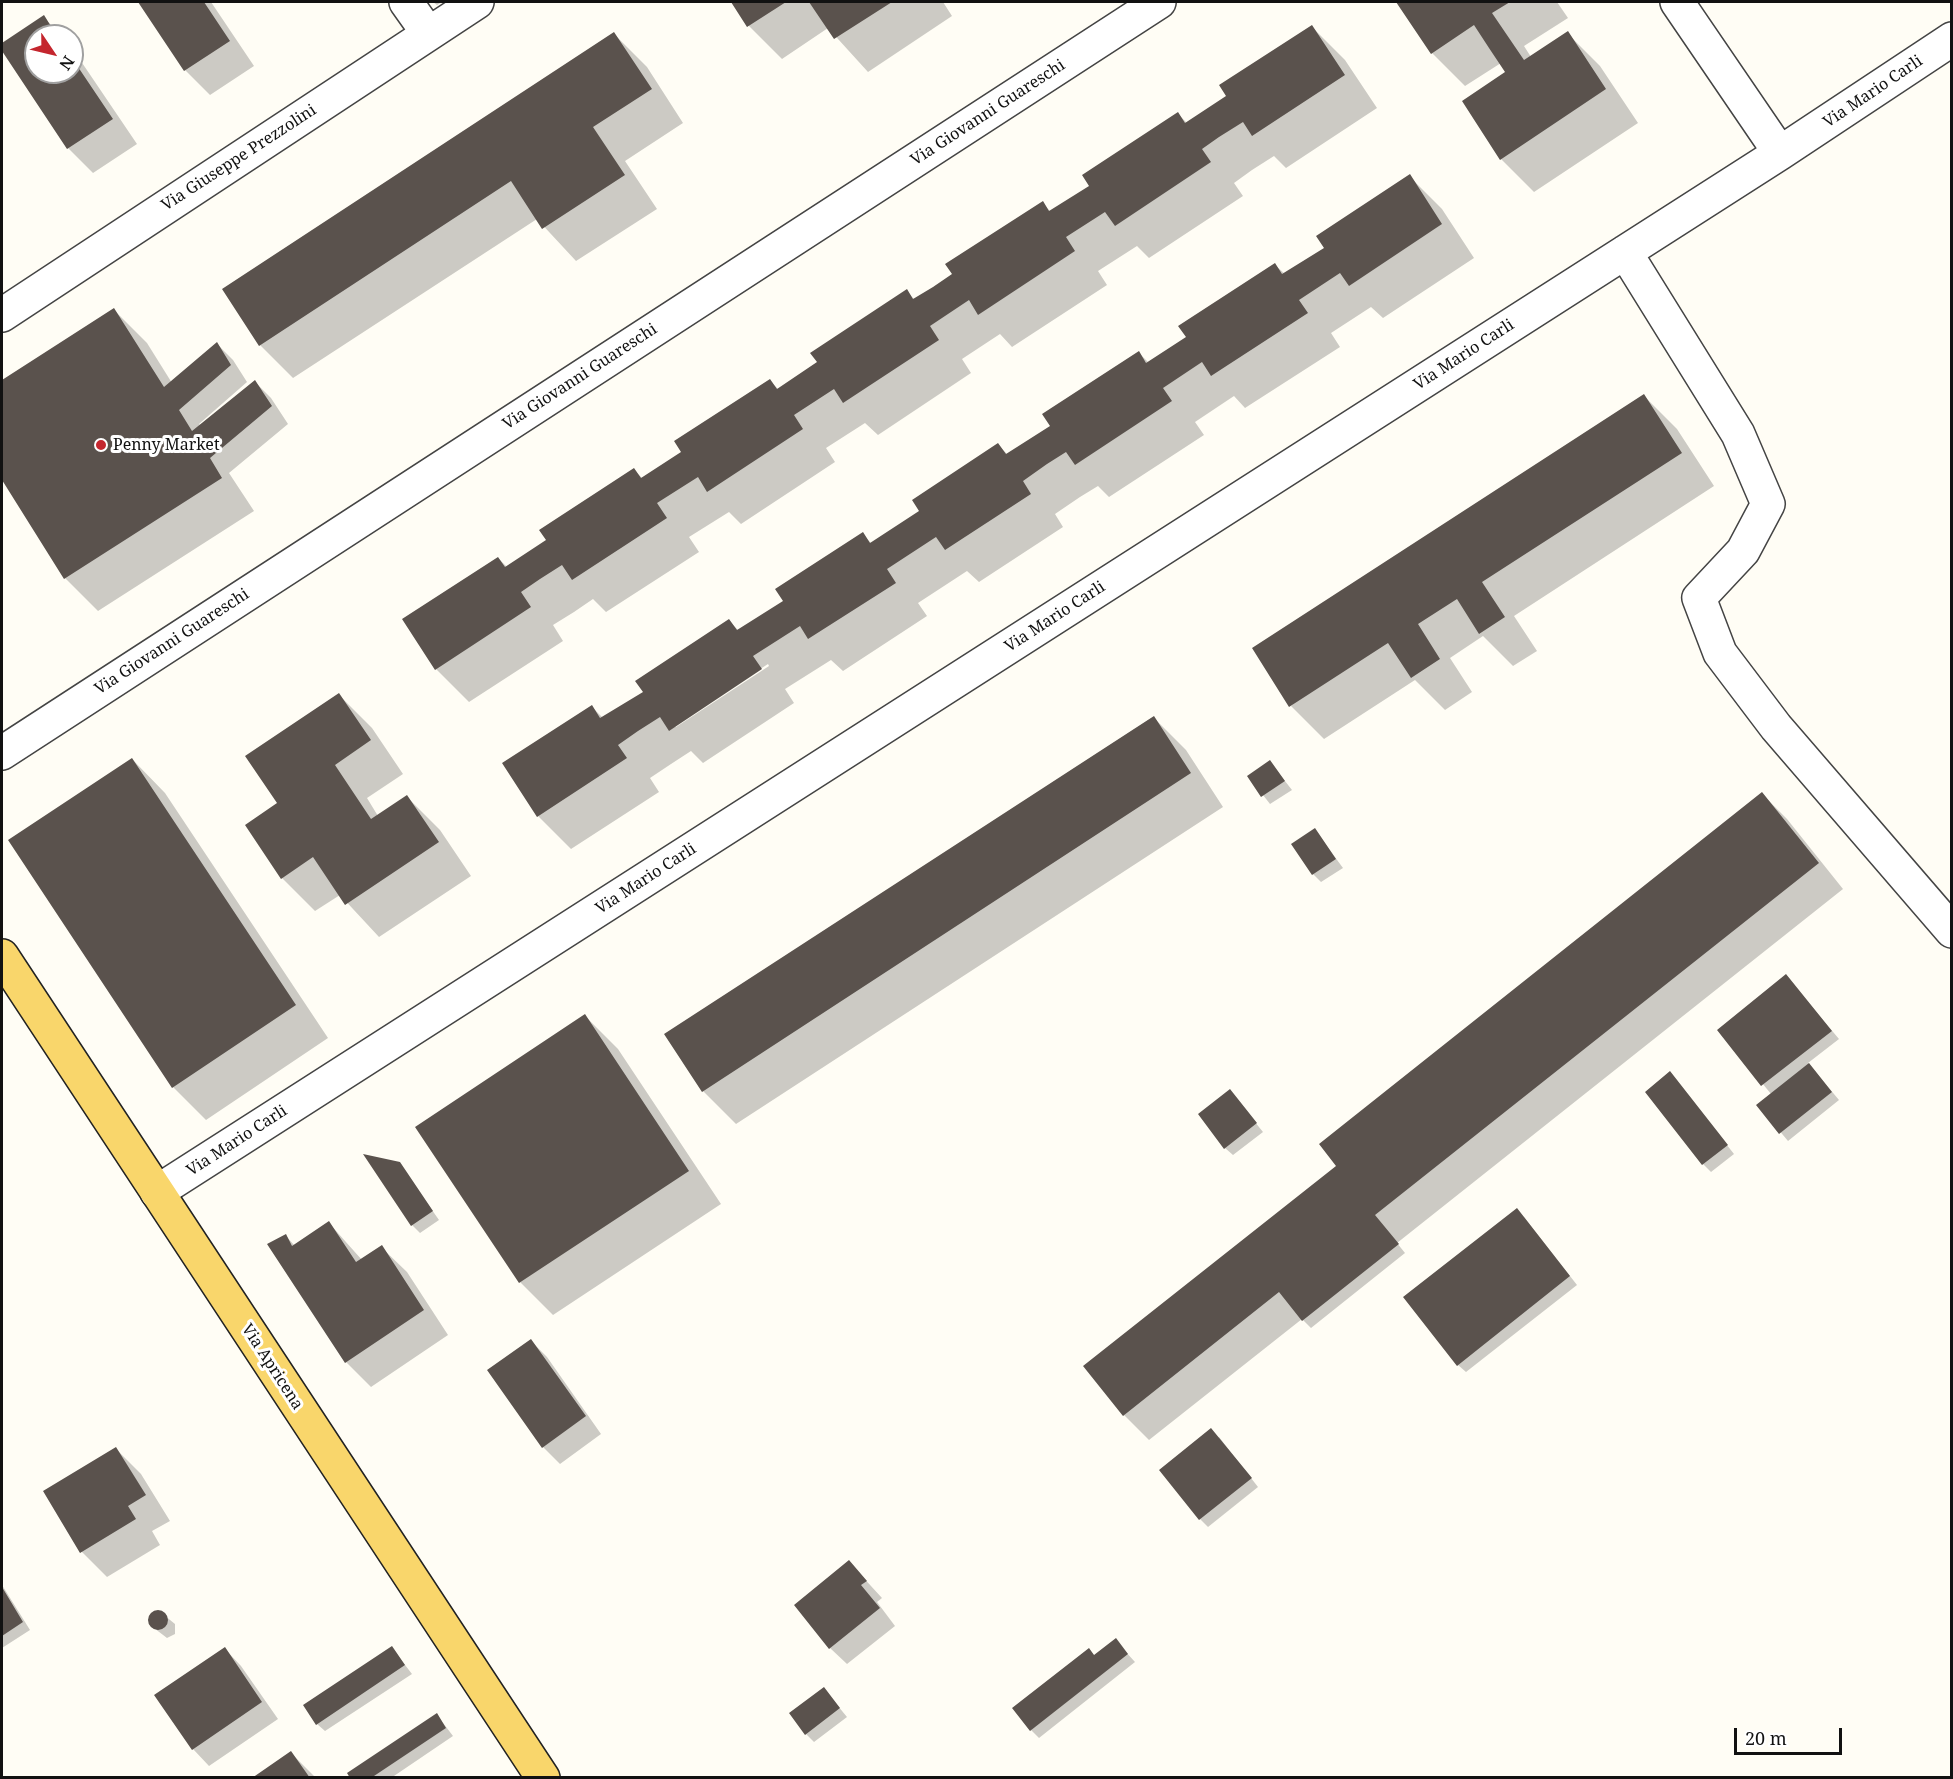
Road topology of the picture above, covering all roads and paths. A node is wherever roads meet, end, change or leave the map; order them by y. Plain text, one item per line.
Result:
1 (406, 2) edge
2 (477, 2) edge
3 (1159, 2) edge
4 (1677, 2) edge
5 (428, 33) junction
6 (1952, 39) edge
7 (1780, 153) junction
8 (1625, 252) junction
9 (2, 315) edge
10 (2, 753) edge
11 (1952, 931) edge
12 (4, 965) edge
13 (157, 1192) junction
14 (543, 1778) edge

1 - 5 street
2 - 5 street, Via Giuseppe Prezzolini
3 - 10 street, Via Giovanni Guareschi
4 - 7 street
5 - 9 street, Via Giuseppe Prezzolini
6 - 7 street, Via Mario Carli
7 - 8 street, Via Mario Carli
8 - 11 street
8 - 13 street, Via Mario Carli
12 - 13 main road, Via Apricena
13 - 14 main road, Via Apricena

